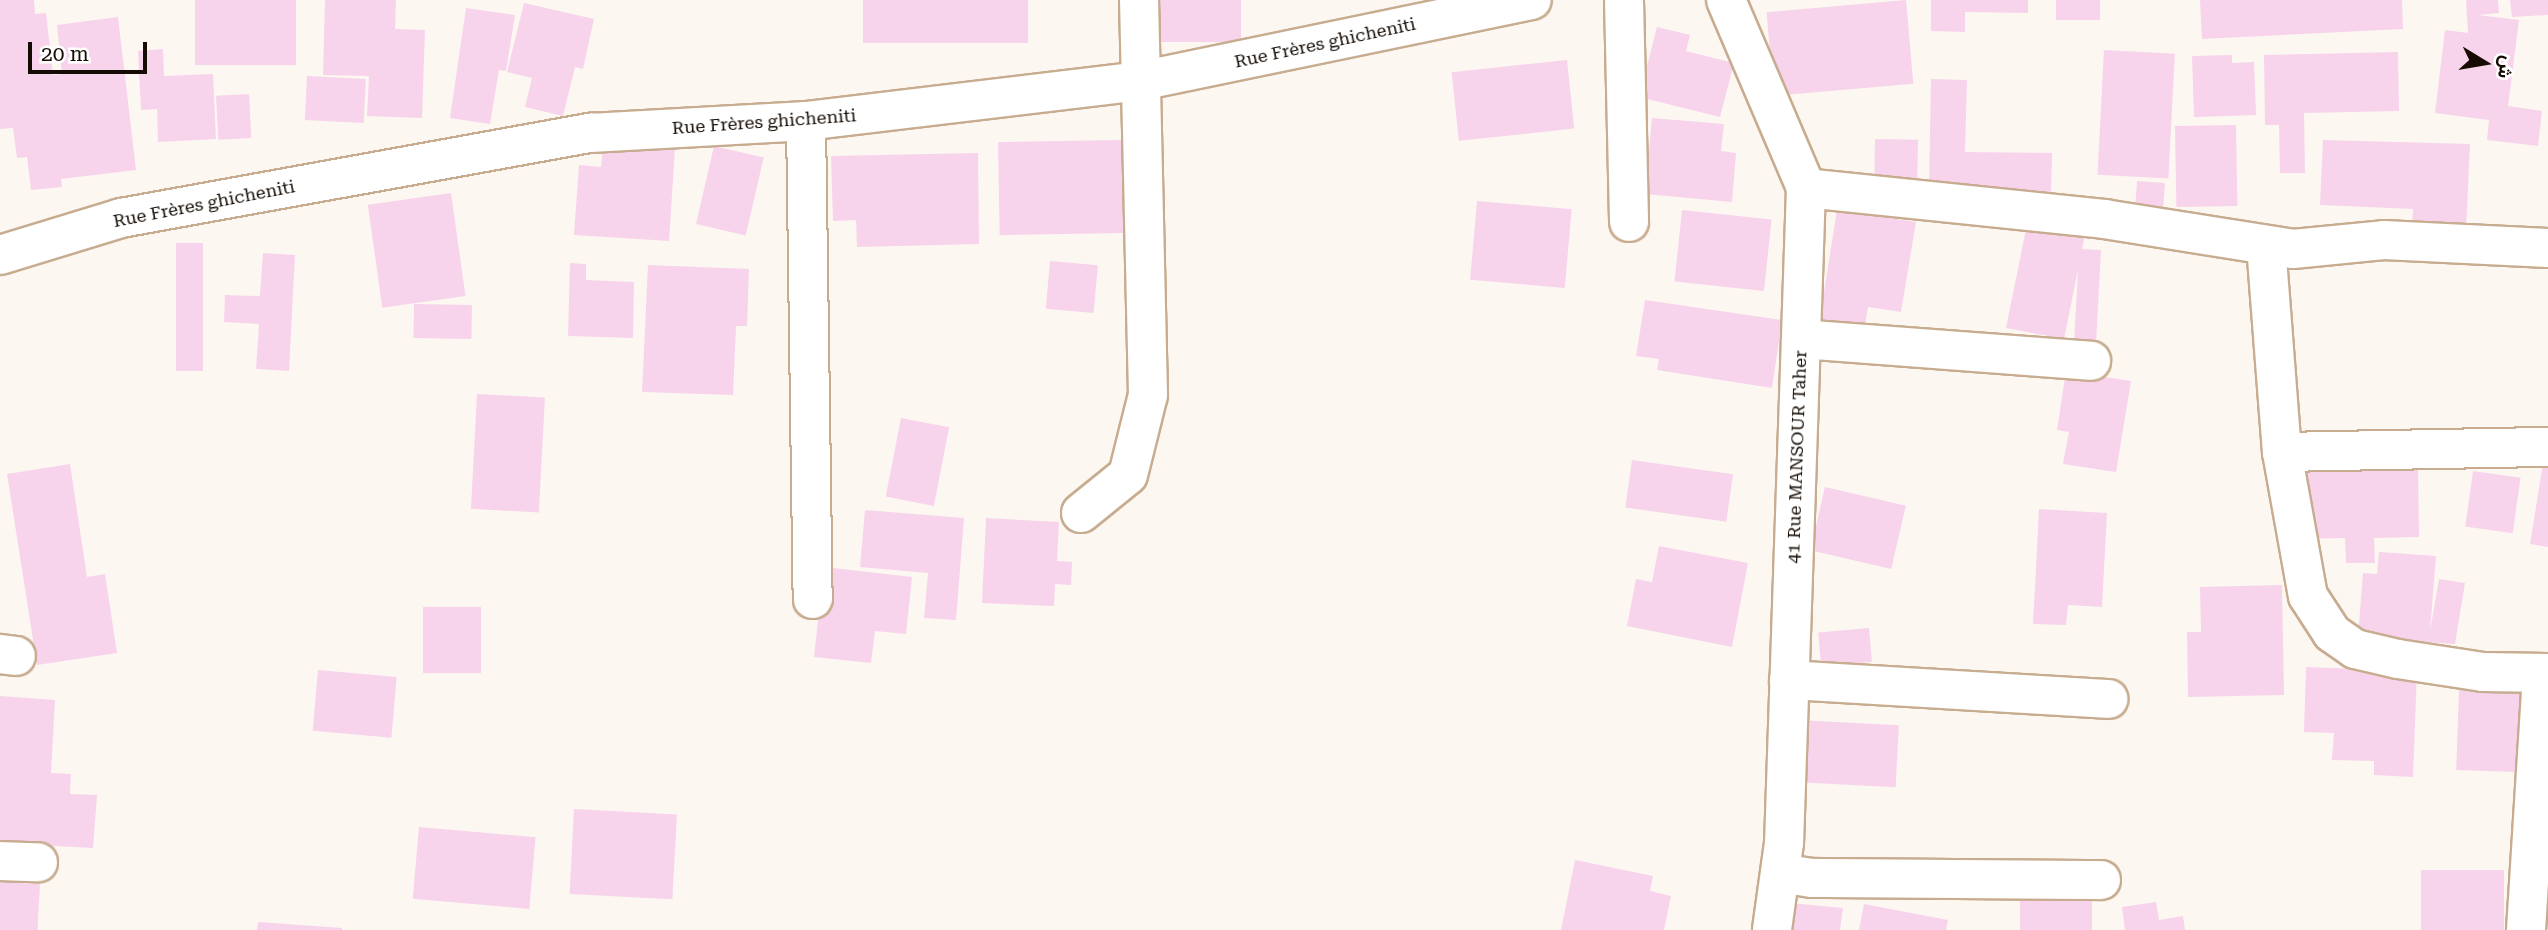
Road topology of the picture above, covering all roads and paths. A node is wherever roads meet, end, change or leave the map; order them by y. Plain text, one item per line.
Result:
1 (1139, 0) edge
2 (1532, 0) edge
3 (1624, 0) edge
4 (1726, 0) edge
5 (1140, 81) junction
6 (806, 121) junction
7 (1806, 188) junction
8 (1629, 222) dead end
9 (2266, 245) junction
10 (2548, 248) edge
11 (0, 254) edge
12 (1801, 339) junction
13 (2091, 362) dead end
14 (2548, 447) edge
15 (2282, 452) junction
16 (1081, 513) dead end
17 (813, 599) dead end
18 (2545, 673) edge
19 (1789, 680) junction
20 (2108, 699) dead end
21 (2541, 778) edge
22 (0, 861) edge
23 (38, 862) dead end
24 (1780, 873) junction
25 (2101, 880) dead end
26 (1772, 930) edge
27 (2526, 930) edge

1 - 5 street
2 - 5 street, Rue Frères ghicheniti
3 - 8 street
4 - 7 street, 41 Rue MANSOUR Taher
5 - 6 street, Rue Frères ghicheniti
5 - 16 street
6 - 11 street, Rue Frères ghicheniti
6 - 17 street
7 - 9 street
7 - 12 street, 41 Rue MANSOUR Taher
9 - 10 street
9 - 15 street
12 - 13 street
12 - 19 street, 41 Rue MANSOUR Taher
14 - 15 street
15 - 18 street
18 - 21 street
19 - 20 street
19 - 24 street, 41 Rue MANSOUR Taher
21 - 27 street
22 - 23 street
24 - 25 street
24 - 26 street, 41 Rue MANSOUR Taher

